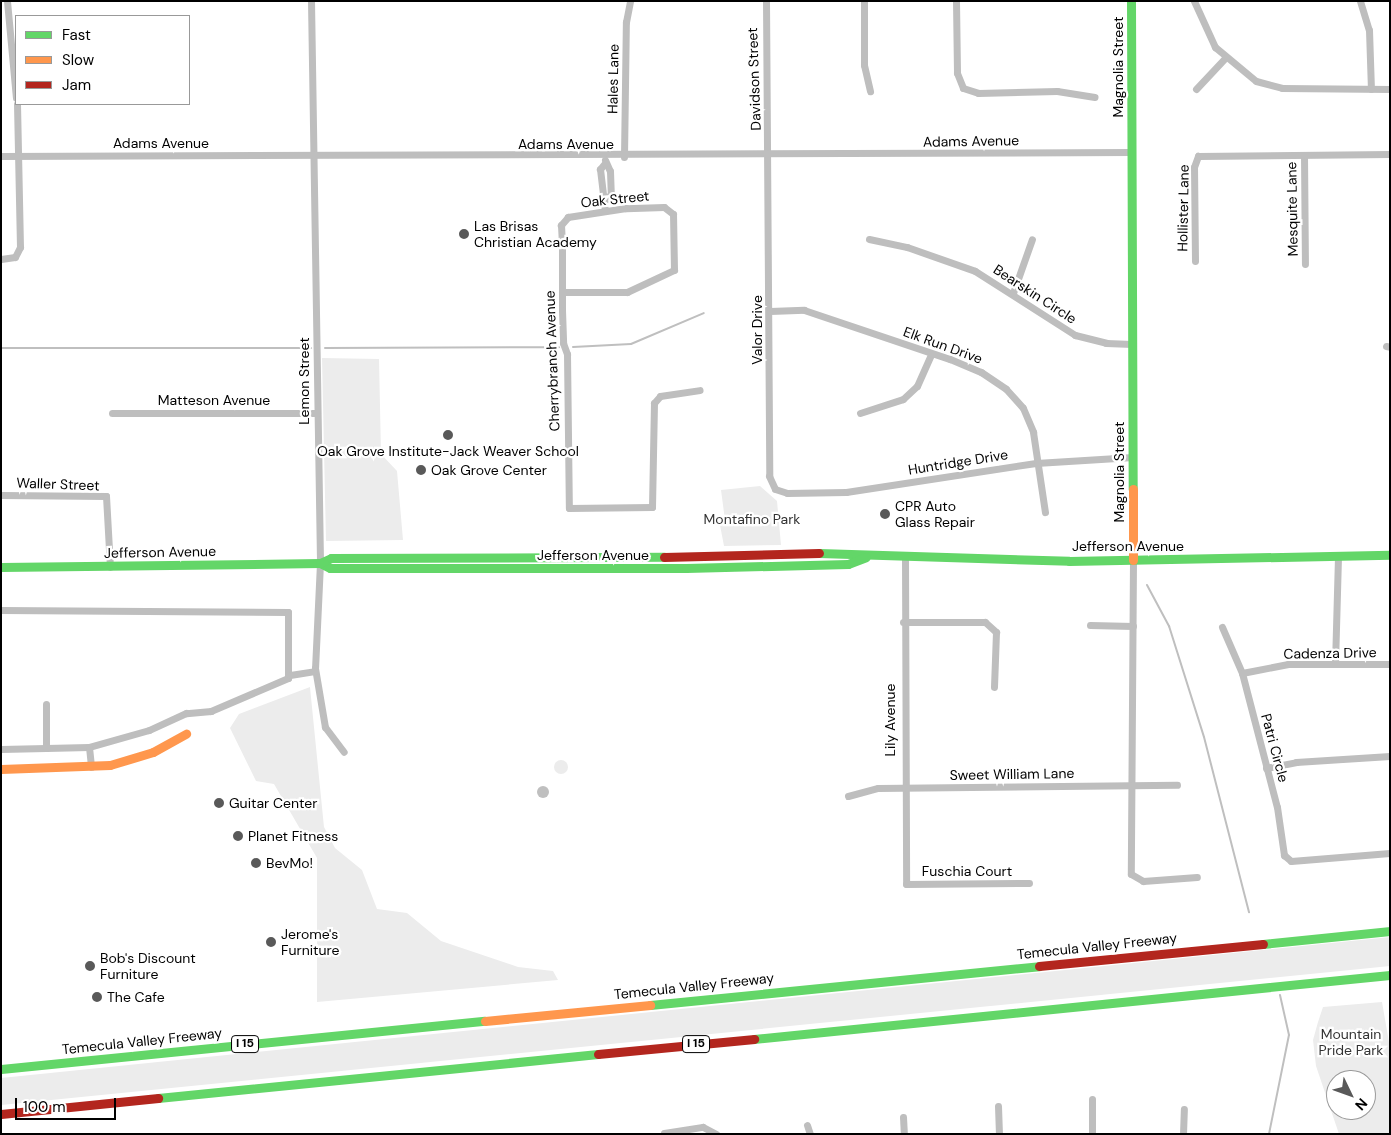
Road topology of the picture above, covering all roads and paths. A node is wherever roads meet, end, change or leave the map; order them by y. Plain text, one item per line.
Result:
1 (7, 1) edge
2 (311, 1) edge
3 (630, 1) edge
4 (766, 1) edge
5 (864, 1) edge
6 (956, 1) edge
7 (1131, 1) edge
8 (1194, 1) edge
9 (1360, 1) edge
10 (1225, 58) junction
11 (15, 87) edge
12 (1196, 89) dead end
13 (1371, 89) junction
14 (1390, 89) edge
15 (870, 91) dead end
16 (1095, 97) dead end
17 (17, 105) edge
18 (1132, 152) junction
19 (1390, 154) edge
20 (1304, 155) junction
21 (1, 156) edge
22 (19, 156) junction
23 (315, 156) junction
24 (768, 156) junction
25 (624, 157) junction
26 (605, 160) junction
27 (611, 183) junction
28 (600, 184) junction
29 (605, 200) junction
30 (605, 211) junction
31 (568, 216) joint
32 (869, 239) dead end
33 (1032, 239) dead end
34 (1, 259) edge
35 (1195, 261) dead end
36 (1306, 264) dead end
37 (562, 292) junction
38 (1013, 293) junction
39 (770, 311) junction
40 (1132, 344) junction
41 (931, 354) junction
42 (700, 390) dead end
43 (112, 413) dead end
44 (317, 413) junction
45 (860, 413) dead end
46 (1133, 457) junction
47 (1036, 463) junction
48 (787, 494) joint
49 (1, 495) edge
50 (1044, 512) dead end
51 (1338, 555) junction
52 (1390, 555) edge
53 (867, 556) junction
54 (905, 556) junction
55 (675, 557) junction
56 (1133, 560) junction
57 (320, 563) junction
58 (1, 567) edge
59 (110, 567) junction
60 (571, 569) junction
61 (1, 610) edge
62 (902, 622) junction
63 (1090, 625) dead end
64 (1133, 626) junction
65 (1222, 627) dead end
66 (1335, 664) junction
67 (1390, 664) edge
68 (315, 671) junction
69 (1242, 673) junction
70 (290, 674) junction
71 (994, 687) dead end
72 (46, 704) dead end
73 (186, 734) dead end
74 (89, 747) junction
75 (46, 748) junction
76 (1, 749) edge
77 (344, 752) dead end
78 (1390, 756) edge
79 (91, 767) junction
80 (1266, 768) junction
81 (1, 769) edge
82 (1131, 785) junction
83 (1177, 785) dead end
84 (903, 788) junction
85 (848, 796) dead end
86 (1390, 853) edge
87 (1197, 877) dead end
88 (1029, 883) dead end
89 (906, 884) joint
90 (1390, 931) edge
91 (1390, 975) edge
92 (1, 1063) edge
93 (46, 1064) junction
94 (1, 1069) edge
95 (1092, 1099) dead end
96 (998, 1106) dead end
97 (1184, 1108) dead end
98 (38, 1110) junction
99 (1, 1114) edge
100 (903, 1117) dead end
101 (1, 1118) edge
102 (807, 1125) dead end
103 (664, 1132) dead end
104 (716, 1134) edge
105 (810, 1134) edge
106 (904, 1134) edge
107 (999, 1134) edge
108 (1092, 1134) edge
109 (1183, 1134) edge

1 - 11 street
2 - 23 street, Lemon Street
3 - 25 street, Hales Lane
4 - 24 street, Davidson Street
5 - 15 street
6 - 16 street
7 - 18 main road, Magnolia Street
8 - 10 street
9 - 13 street
10 - 12 street
10 - 13 street
13 - 14 street
17 - 22 street
18 - 24 street, Adams Avenue
18 - 40 main road, Magnolia Street
19 - 20 street
20 - 35 street, Hollister Lane
20 - 36 street, Mesquite Lane
21 - 22 street, Adams Avenue
22 - 23 street, Adams Avenue
22 - 34 street
23 - 26 street, Adams Avenue
23 - 44 street, Lemon Street
24 - 25 street, Adams Avenue
24 - 39 street, Valor Drive
25 - 26 street, Adams Avenue
26 - 27 street
26 - 28 street
27 - 28 street
27 - 29 street
28 - 29 street
29 - 30 street
30 - 31 street, Oak Street
30 - 37 street, Oak Street
31 - 37 street, Cherrybranch Avenue
32 - 38 street, Bearskin Circle
33 - 38 street
37 - 42 street, Cherrybranch Avenue
38 - 40 street, Bearskin Circle
39 - 41 street, Elk Run Drive
39 - 48 street, Valor Drive
40 - 46 main road, Magnolia Street
41 - 45 street
41 - 47 street, Elk Run Drive
43 - 44 street, Matteson Avenue
44 - 57 street, Lemon Street
46 - 47 street, Huntridge Drive
46 - 56 main road, Magnolia Street
47 - 48 street, Huntridge Drive
47 - 50 street, Elk Run Drive
49 - 59 street, Waller Street
51 - 52 main road, Jefferson Avenue
51 - 56 main road, Jefferson Avenue
51 - 66 street
53 - 54 main road, Jefferson Avenue
53 - 55 main road, Jefferson Avenue
53 - 60 main road, Jefferson Avenue
54 - 56 main road, Jefferson Avenue
54 - 62 street, Lily Avenue
55 - 57 main road, Jefferson Avenue
55 - 60 main road
56 - 64 street, Magnolia Street
57 - 59 main road, Jefferson Avenue
57 - 60 main road, Jefferson Avenue
57 - 68 street, Lemon Street
58 - 59 main road, Jefferson Avenue
61 - 70 street
62 - 71 street
62 - 84 street, Lily Avenue
63 - 64 street
64 - 82 street, Magnolia Street
65 - 69 street, Patri Circle
66 - 67 street, Cadenza Drive
66 - 69 street, Cadenza Drive
68 - 70 street
68 - 77 street, Lemon Street
69 - 80 street, Patri Circle
70 - 74 street
72 - 75 street
73 - 79 main road
74 - 75 street
74 - 79 street
75 - 76 street
78 - 80 street
79 - 81 main road
80 - 86 street, Patri Circle
82 - 83 street, Sweet William Lane
82 - 84 street, Sweet William Lane
82 - 87 street, Magnolia Street
84 - 85 street, Sweet William Lane
84 - 89 street, Lily Avenue
88 - 89 street, Fuschia Court
90 - 93 main road, Temecula Valley Freeway / I 15
91 - 98 main road, I 15
92 - 93 main road
93 - 94 main road, Temecula Valley Freeway / I 15
95 - 108 street
96 - 107 street
97 - 109 street
98 - 99 main road, I 15
98 - 101 main road
100 - 106 street
102 - 105 street
103 - 104 street

